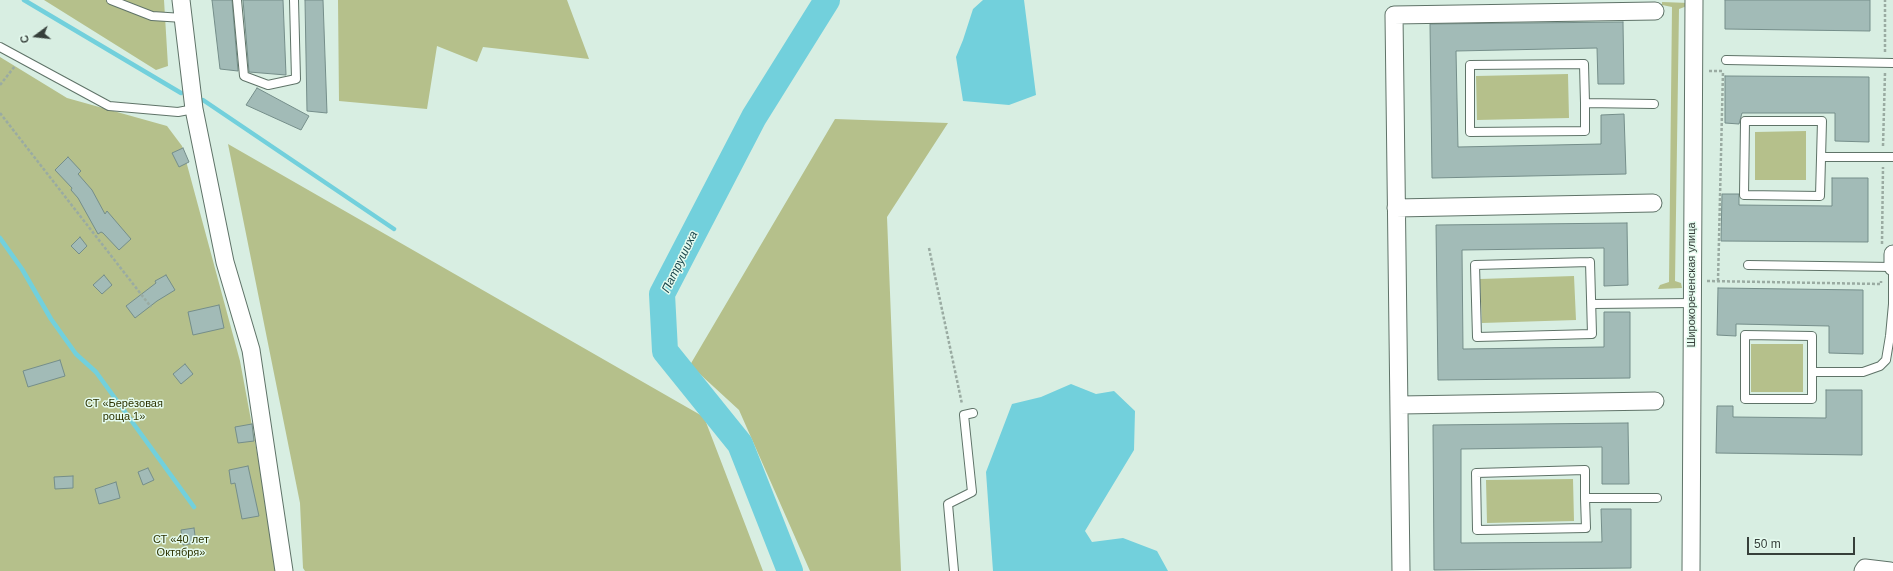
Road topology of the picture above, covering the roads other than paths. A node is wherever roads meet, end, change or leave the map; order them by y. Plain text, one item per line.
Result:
1 (111, 0) edge
2 (181, 0) edge
3 (237, 0) edge
4 (294, 0) edge
5 (1694, 0) edge
6 (1655, 11) dead end
7 (183, 18) junction
8 (0, 47) edge
9 (1726, 60) dead end
10 (1893, 63) edge
11 (1585, 103) junction
12 (1654, 104) dead end
13 (194, 109) junction
14 (1822, 157) junction
15 (1893, 157) edge
16 (1653, 202) dead end
17 (1396, 208) junction
18 (1893, 254) edge
19 (1748, 265) dead end
20 (1889, 267) edge
21 (1692, 303) junction
22 (1592, 304) junction
23 (1812, 372) junction
24 (1655, 401) dead end
25 (1400, 405) junction
26 (973, 412) dead end
27 (1586, 498) junction
28 (1657, 498) dead end
29 (284, 571) edge
30 (954, 571) edge
31 (1401, 571) edge
32 (1691, 571) edge
33 (1863, 571) edge
34 (1890, 571) edge

1 - 7 lane
2 - 7 street
3 - 4 lane
5 - 21 street, Широкореченская улица
6 - 17 street
7 - 13 street
8 - 13 lane
9 - 10 lane
11 - 11 lane
11 - 12 lane
13 - 29 street
14 - 14 lane
14 - 15 lane
16 - 17 street
17 - 25 street
18 - 20 street
19 - 20 lane
20 - 23 lane
21 - 22 lane
21 - 32 street, Широкореченская улица
22 - 22 lane
23 - 23 lane
24 - 25 street
25 - 31 street
26 - 30 lane
27 - 27 lane
27 - 28 lane
33 - 34 street

